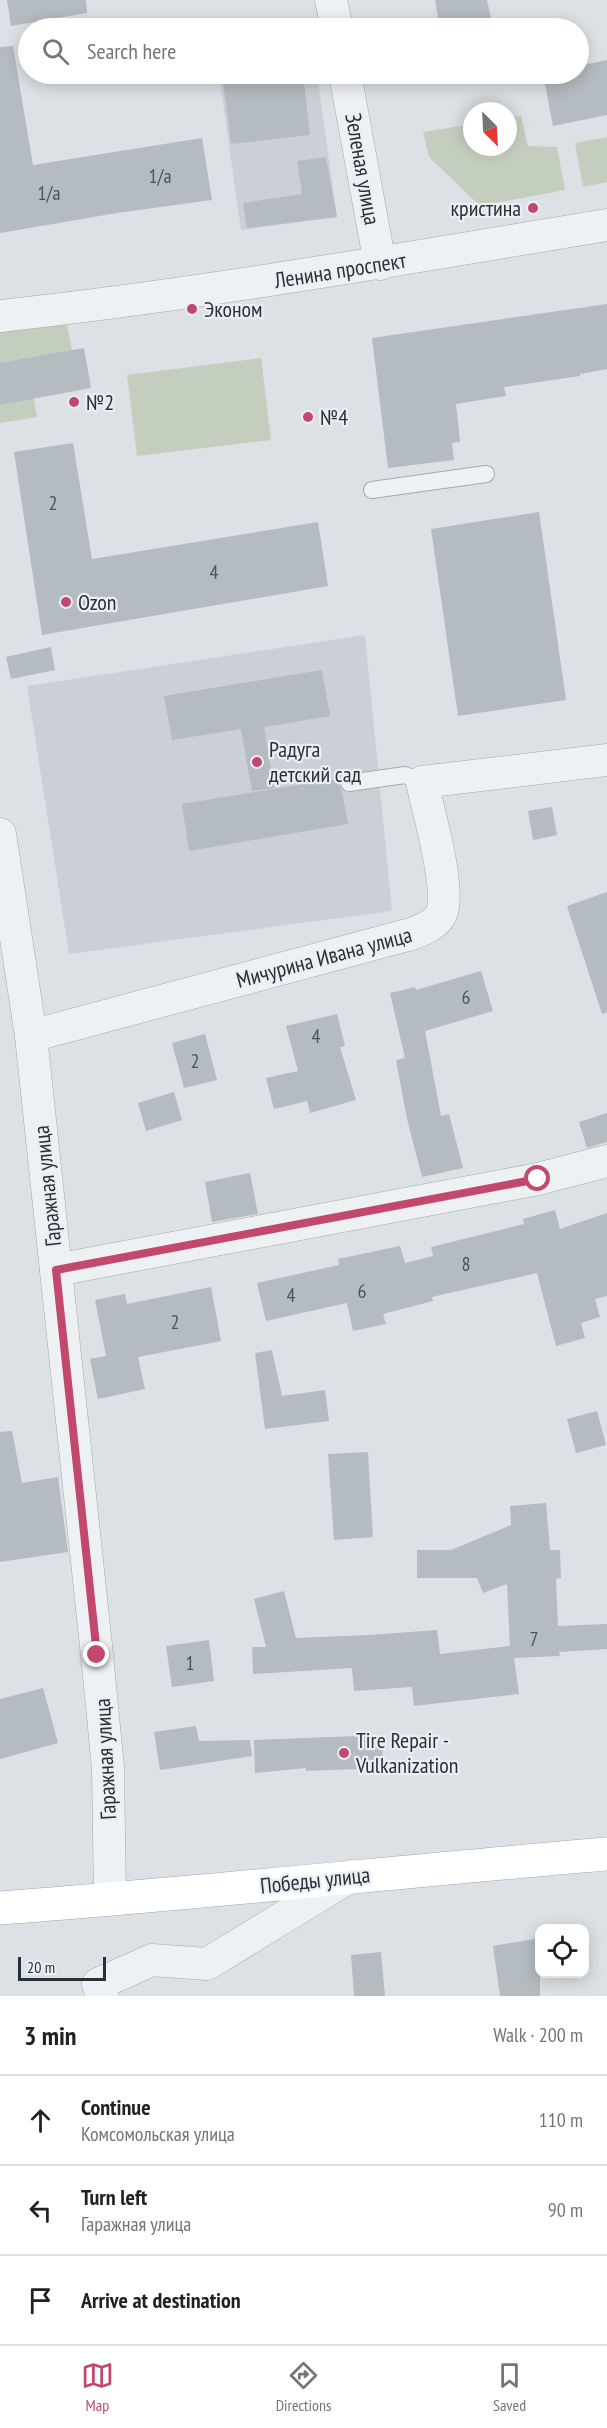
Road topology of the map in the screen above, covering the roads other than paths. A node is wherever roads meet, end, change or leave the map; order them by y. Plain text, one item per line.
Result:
1 (331, 0) edge
2 (335, 18) edge
3 (347, 84) edge
4 (607, 225) edge
5 (380, 264) junction
6 (0, 316) edge
7 (486, 474) dead end
8 (372, 490) dead end
9 (607, 760) edge
10 (349, 783) dead end
11 (422, 783) junction
12 (0, 834) edge
13 (31, 1036) junction
14 (607, 1161) edge
15 (56, 1270) junction
16 (607, 1854) edge
17 (351, 1876) junction
18 (110, 1899) junction
19 (11, 1907) edge
20 (102, 1996) edge

1 - 2 street
3 - 5 street, Зеленая улица
4 - 5 street, Ленина проспект
5 - 6 street, Ленина проспект
7 - 8 lane
9 - 11 street
10 - 11 lane
11 - 13 street, Мичурина Ивана улица
12 - 13 street, Гаражная улица
13 - 15 street, Гаражная улица
14 - 15 street
15 - 18 street, Гаражная улица
16 - 17 main road, Победы улица
17 - 18 main road, Победы улица
17 - 20 street
18 - 19 main road, Победы улица

